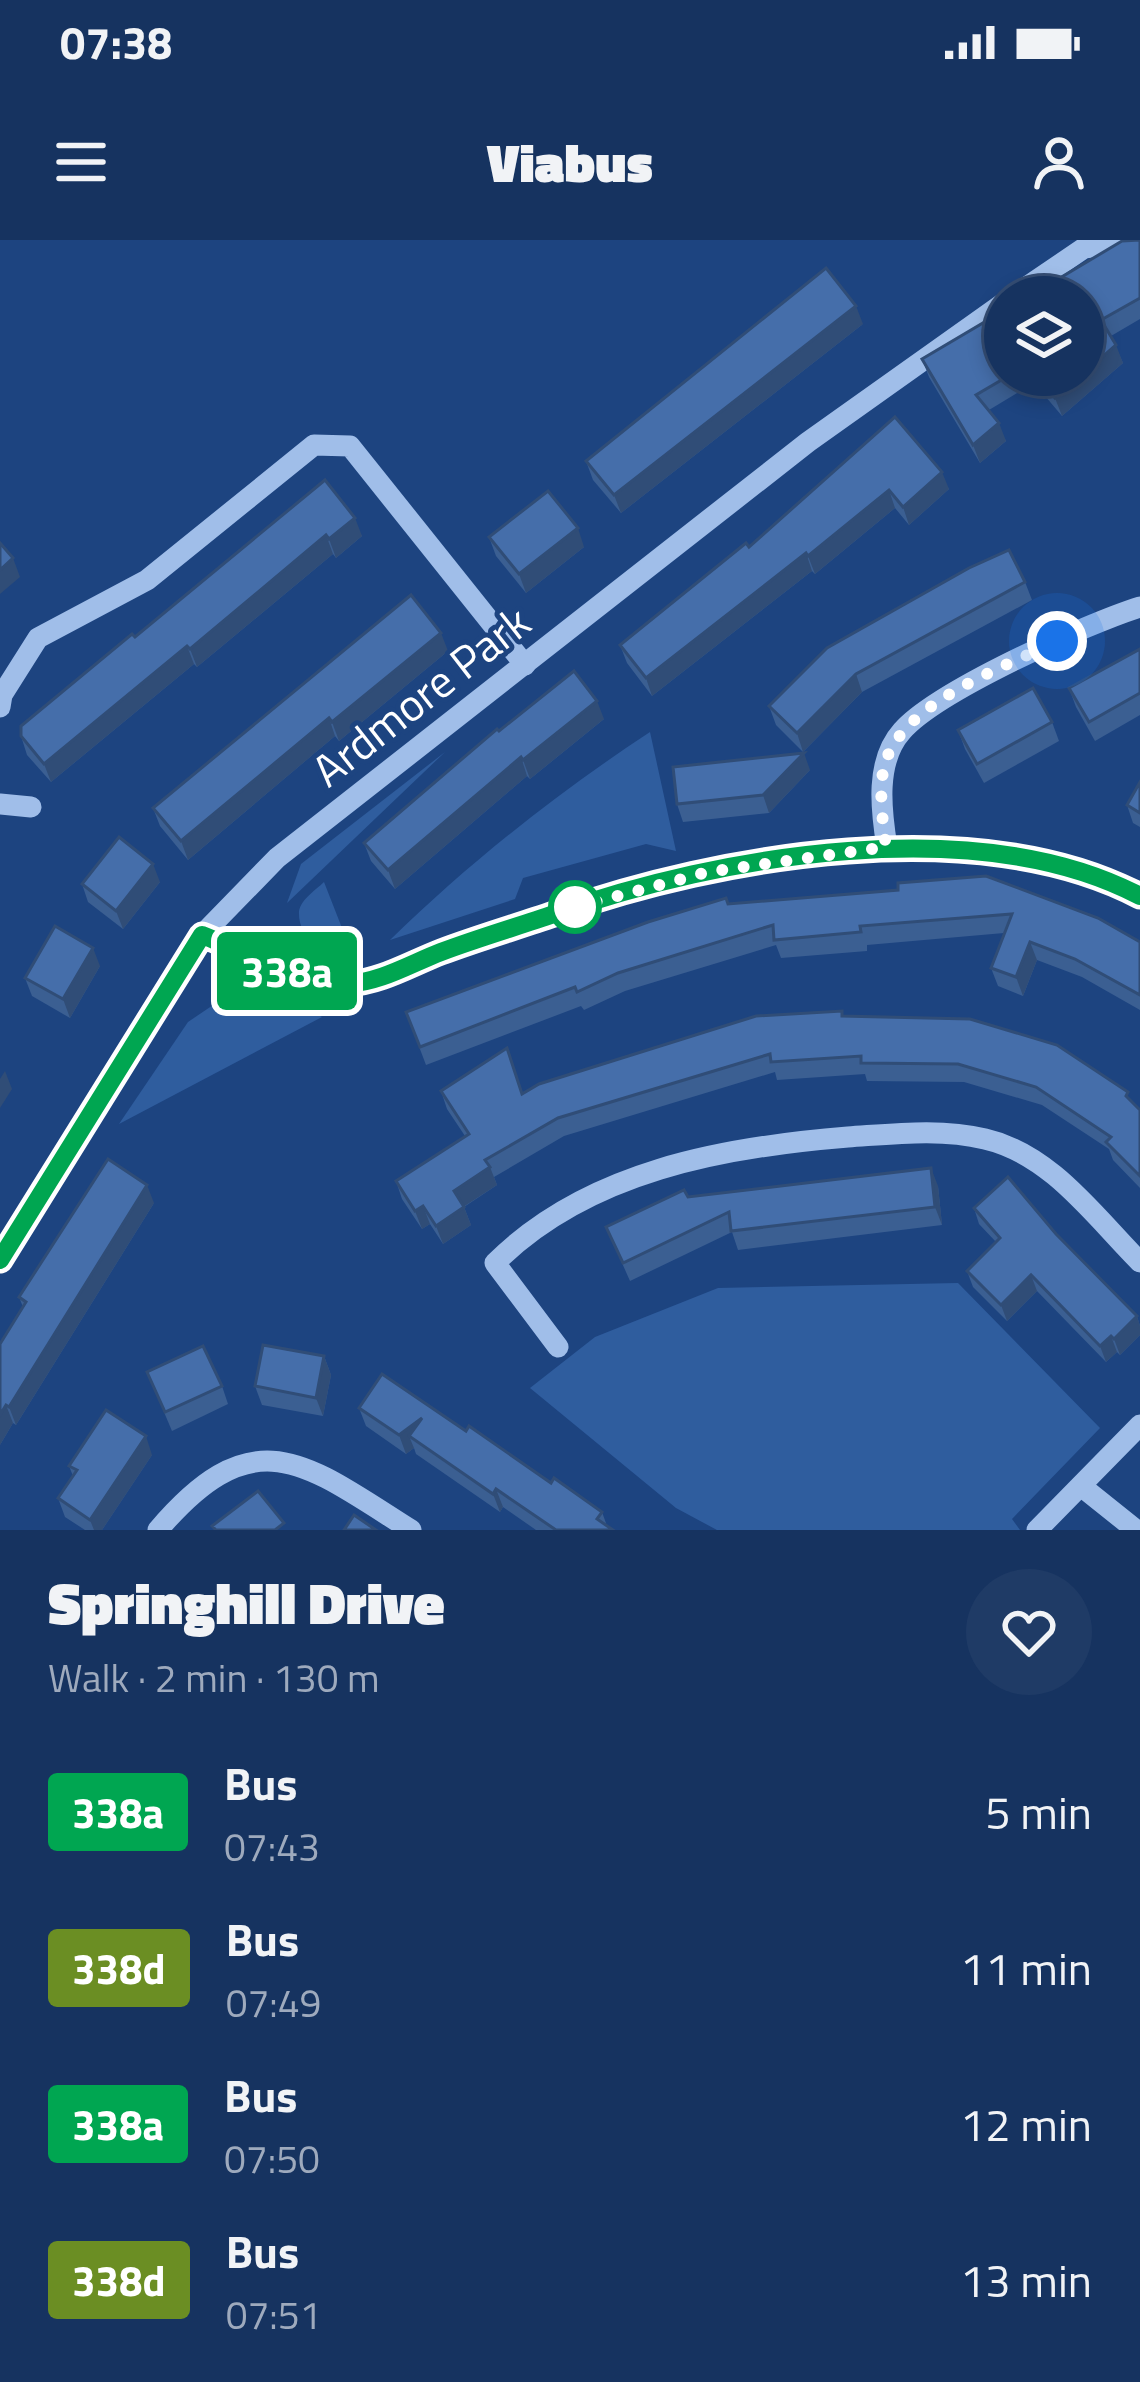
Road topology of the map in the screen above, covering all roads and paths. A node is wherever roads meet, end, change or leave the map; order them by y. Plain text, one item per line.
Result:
1 (1140, 241) edge
2 (1043, 276) edge
3 (984, 317) edge
4 (1140, 607) edge
5 (524, 664) junction
6 (0, 707) edge
7 (0, 804) edge
8 (31, 807) dead end
9 (886, 847) junction
10 (1140, 896) edge
11 (202, 935) junction
12 (0, 1261) edge
13 (1140, 1262) edge
14 (558, 1347) dead end
15 (1140, 1425) edge
16 (1081, 1486) junction
17 (158, 1530) edge
18 (411, 1530) edge
19 (1037, 1530) edge
20 (1136, 1530) edge

1 - 2 street
3 - 5 street, Ardmore Park
4 - 9 street
5 - 6 street
5 - 11 street, Ardmore Park
7 - 8 street
9 - 10 street
9 - 11 street
11 - 12 street, Ardmore Park
13 - 14 street
15 - 16 street
16 - 19 street
16 - 20 street
17 - 18 street

